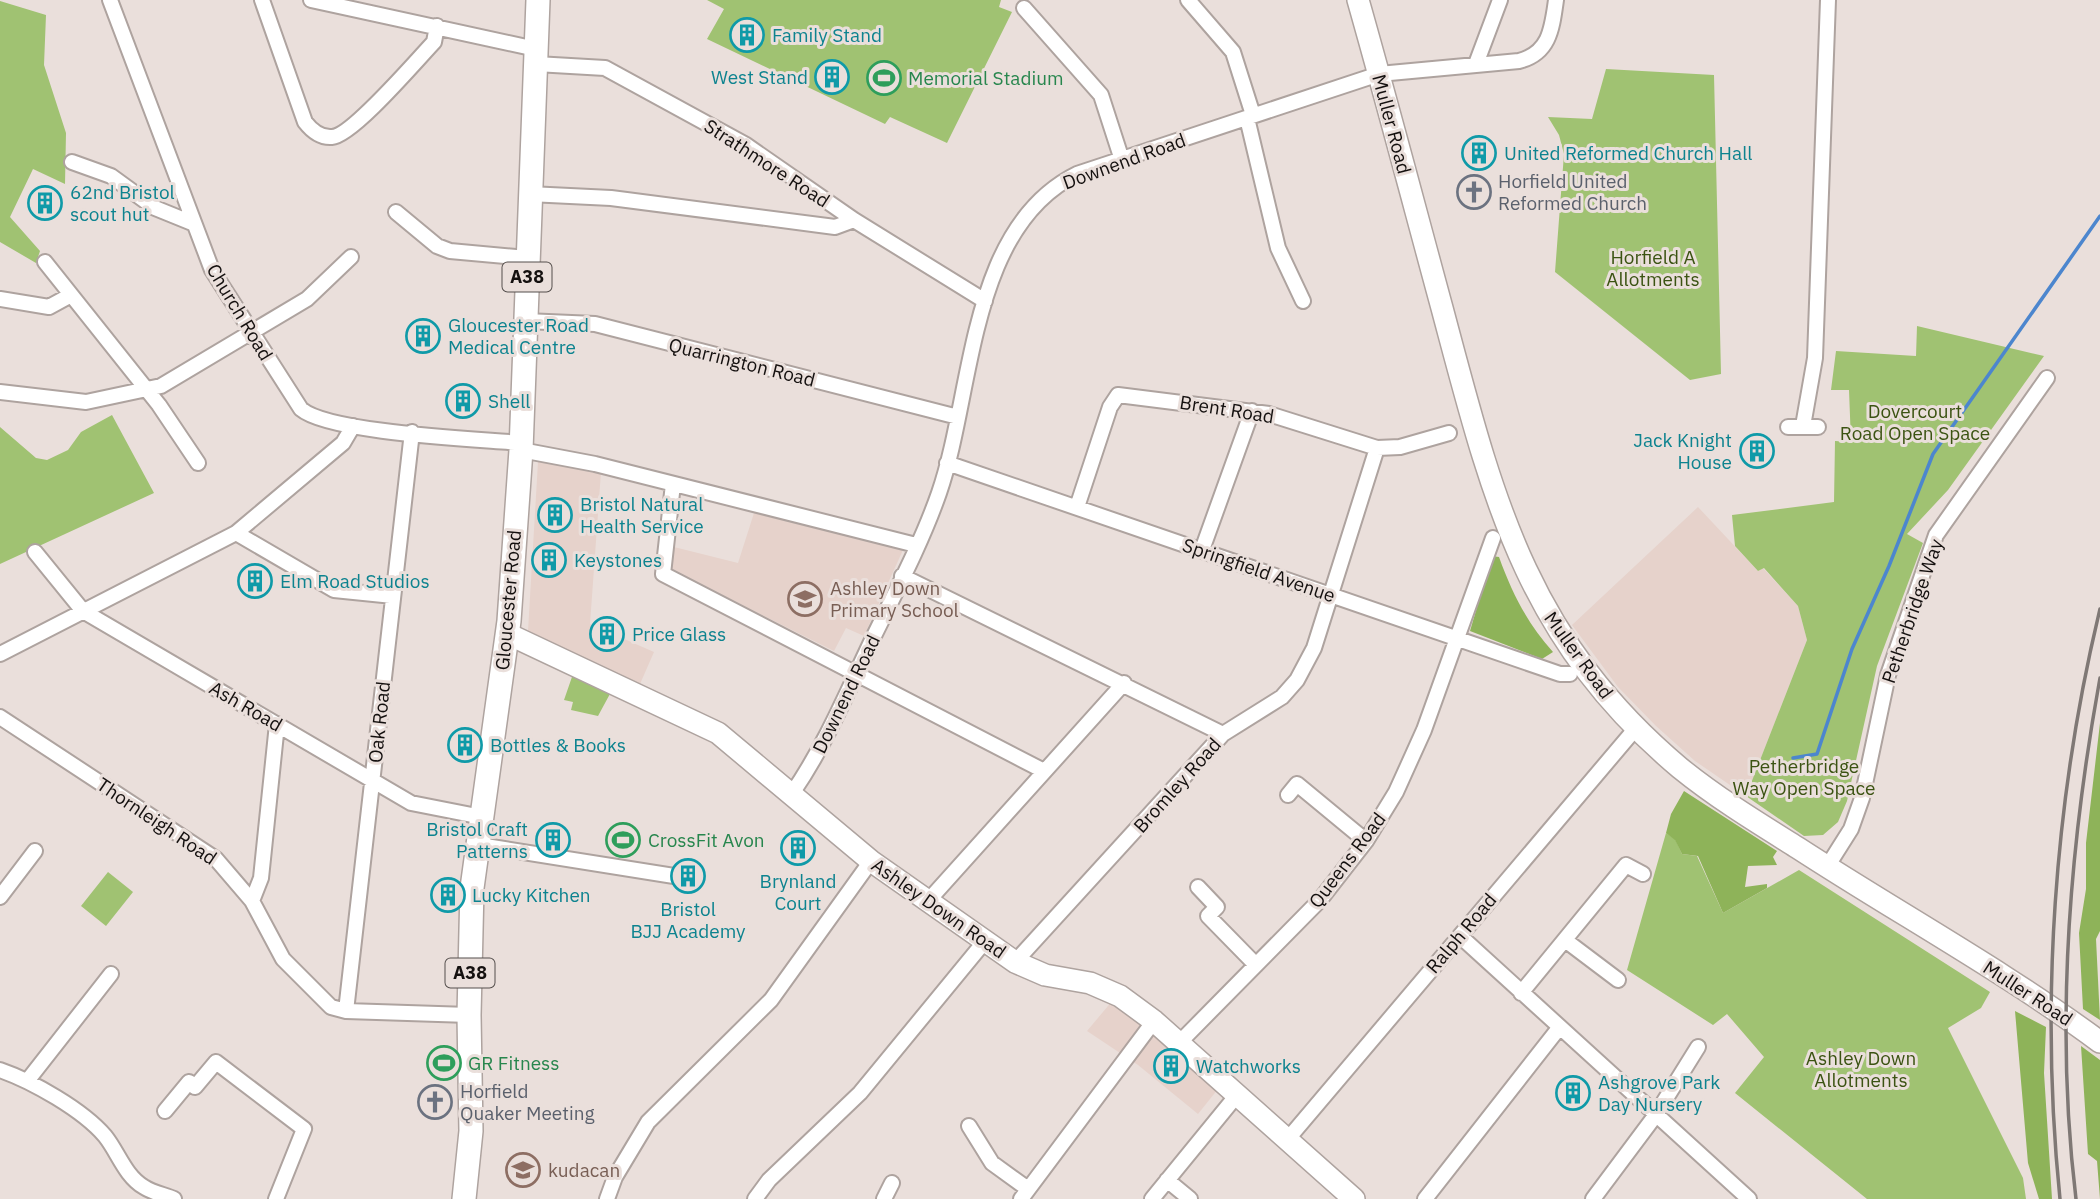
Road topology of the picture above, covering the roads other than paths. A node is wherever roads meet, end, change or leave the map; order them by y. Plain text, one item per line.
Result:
1 (110, 0) edge
2 (261, 0) edge
3 (311, 0) edge
4 (538, 0) edge
5 (1188, 0) edge
6 (1358, 0) edge
7 (1500, 0) edge
8 (1556, 0) edge
9 (1828, 0) edge
10 (1024, 8) dead end
11 (437, 26) junction
12 (536, 57) junction
13 (1476, 64) junction
14 (1379, 74) junction
15 (1250, 117) junction
16 (1122, 160) junction
17 (72, 162) dead end
18 (529, 194) junction
19 (396, 212) dead end
20 (854, 220) junction
21 (192, 223) junction
22 (351, 257) dead end
23 (527, 258) junction
24 (45, 262) dead end
25 (71, 295) junction
26 (0, 299) edge
27 (985, 300) junction
28 (1303, 301) dead end
29 (525, 321) junction
30 (250, 333) junction
31 (2047, 378) dead end
32 (148, 391) junction
33 (0, 392) edge
34 (1252, 411) junction
35 (958, 417) junction
36 (353, 426) junction
37 (1818, 426) dead end
38 (1462, 430) junction
39 (412, 432) junction
40 (521, 447) junction
41 (1377, 448) junction
42 (198, 463) dead end
43 (947, 463) junction
44 (673, 484) junction
45 (1077, 507) junction
46 (236, 533) junction
47 (1493, 538) dead end
48 (916, 545) junction
49 (1202, 550) junction
50 (35, 552) dead end
51 (902, 576) junction
52 (1330, 596) junction
53 (393, 597) junction
54 (83, 611) junction
55 (508, 634) junction
56 (1455, 639) junction
57 (0, 654) edge
58 (1570, 674) dead end
59 (855, 676) junction
60 (1124, 683) junction
61 (0, 718) edge
62 (277, 724) junction
63 (1636, 728) junction
64 (1223, 734) junction
65 (1044, 771) junction
66 (372, 781) junction
67 (793, 792) junction
68 (1288, 795) dead end
69 (482, 817) junction
70 (1366, 841) junction
71 (479, 845) junction
72 (35, 850) dead end
73 (871, 861) junction
74 (1827, 867) junction
75 (1643, 874) dead end
76 (674, 876) dead end
77 (1198, 887) dead end
78 (0, 897) edge
79 (252, 901) junction
80 (928, 901) junction
81 (1460, 936) junction
82 (1565, 940) junction
83 (985, 941) junction
84 (1016, 962) junction
85 (1256, 965) junction
86 (111, 974) dead end
87 (1618, 980) dead end
88 (1521, 993) junction
89 (346, 1011) junction
90 (469, 1015) junction
91 (1154, 1021) junction
92 (1559, 1028) junction
93 (2100, 1042) edge
94 (1180, 1044) junction
95 (1698, 1047) dead end
96 (0, 1070) edge
97 (28, 1080) junction
98 (1237, 1095) junction
99 (166, 1111) dead end
100 (1655, 1115) junction
101 (969, 1126) dead end
102 (1287, 1140) junction
103 (1167, 1180) junction
104 (892, 1183) dead end
105 (1025, 1194) edge
106 (174, 1199) edge
107 (276, 1199) edge
108 (464, 1199) edge
109 (607, 1199) edge
110 (755, 1199) edge
111 (884, 1199) edge
112 (1152, 1199) edge
113 (1190, 1199) edge
114 (1354, 1199) edge
115 (1425, 1199) edge
116 (1593, 1199) edge
117 (1749, 1199) edge

1 - 21 street, Church Road
2 - 11 street
3 - 11 street, Strathmore Road
4 - 12 main road, Gloucester Road / A38
5 - 15 street
6 - 14 main road, Muller Road
7 - 13 street
8 - 13 street, Downend Road
9 - 37 street
10 - 16 street
11 - 12 street, Strathmore Road
12 - 18 main road, Gloucester Road / A38
12 - 20 street, Strathmore Road
13 - 14 street, Downend Road
14 - 15 street, Downend Road
14 - 38 main road, Muller Road
15 - 16 street, Downend Road
15 - 28 street
16 - 27 street, Downend Road
17 - 21 street
18 - 20 street
18 - 23 main road, Gloucester Road / A38
19 - 23 street
20 - 27 street, Strathmore Road
21 - 30 street, Church Road
22 - 30 street
23 - 29 main road, Gloucester Road / A38
24 - 25 street
25 - 26 street
25 - 32 street
27 - 35 street, Downend Road
29 - 35 street, Quarrington Road
29 - 40 main road, Gloucester Road / A38
30 - 32 street
30 - 36 street, Church Road
31 - 74 street, Petherbridge Way
32 - 33 street
32 - 42 street
34 - 41 street, Brent Road
34 - 45 street, Brent Road
34 - 49 street
35 - 43 street, Downend Road
36 - 39 street, Church Road
36 - 46 street
38 - 41 street, Brent Road
38 - 63 main road, Muller Road
39 - 40 street, Church Road
39 - 53 street, Oak Road
40 - 44 street, Church Road
40 - 55 main road, Gloucester Road / A38
41 - 52 street, Bromley Road
43 - 45 street, Springfield Avenue
43 - 48 street, Downend Road
44 - 48 street, Church Road
44 - 59 street
45 - 49 street, Springfield Avenue
46 - 53 street
46 - 54 street
47 - 56 street, Queens Road
48 - 51 street, Downend Road
49 - 52 street, Springfield Avenue
50 - 54 street, Ash Road
51 - 59 street, Downend Road
51 - 60 street
52 - 56 street, Springfield Avenue
52 - 64 street, Bromley Road
53 - 66 street, Oak Road
54 - 57 street
54 - 62 street, Ash Road
55 - 67 main road, Ashley Down Road
55 - 69 main road, Gloucester Road / A38
56 - 58 street, Springfield Avenue
56 - 70 street, Queens Road
59 - 65 street
59 - 67 street, Downend Road
60 - 64 street
60 - 65 street
61 - 79 street, Thornleigh Road
62 - 66 street, Ash Road
62 - 79 street
63 - 74 main road, Muller Road
63 - 81 street, Ralph Road
64 - 84 street, Bromley Road
65 - 80 street
66 - 69 street, Ash Road
66 - 89 street, Oak Road
67 - 73 main road, Ashley Down Road
68 - 70 street
69 - 71 main road, Gloucester Road / A38
70 - 85 street, Queens Road
71 - 76 street
71 - 90 main road, Gloucester Road / A38
72 - 78 street
73 - 80 main road, Ashley Down Road
73 - 109 street
74 - 93 main road, Muller Road
75 - 82 street
77 - 85 street
79 - 89 street, Thornleigh Road
80 - 83 main road, Ashley Down Road
81 - 88 street
81 - 102 street, Ralph Road
82 - 87 street
82 - 88 street
83 - 84 main road, Ashley Down Road
83 - 110 street
84 - 91 main road, Ashley Down Road
85 - 94 street, Queens Road
86 - 97 street
88 - 92 street
89 - 90 street, Thornleigh Road
90 - 108 main road, Gloucester Road / A38
91 - 94 main road, Ashley Down Road
91 - 105 street
92 - 100 street
92 - 115 street
94 - 98 main road, Ashley Down Road
95 - 100 street
96 - 97 street
97 - 106 street
98 - 102 main road, Ashley Down Road
98 - 103 street
99 - 107 street
100 - 116 street
100 - 117 street
101 - 105 street
102 - 114 main road, Ashley Down Road
103 - 112 street
103 - 113 street
104 - 111 street

